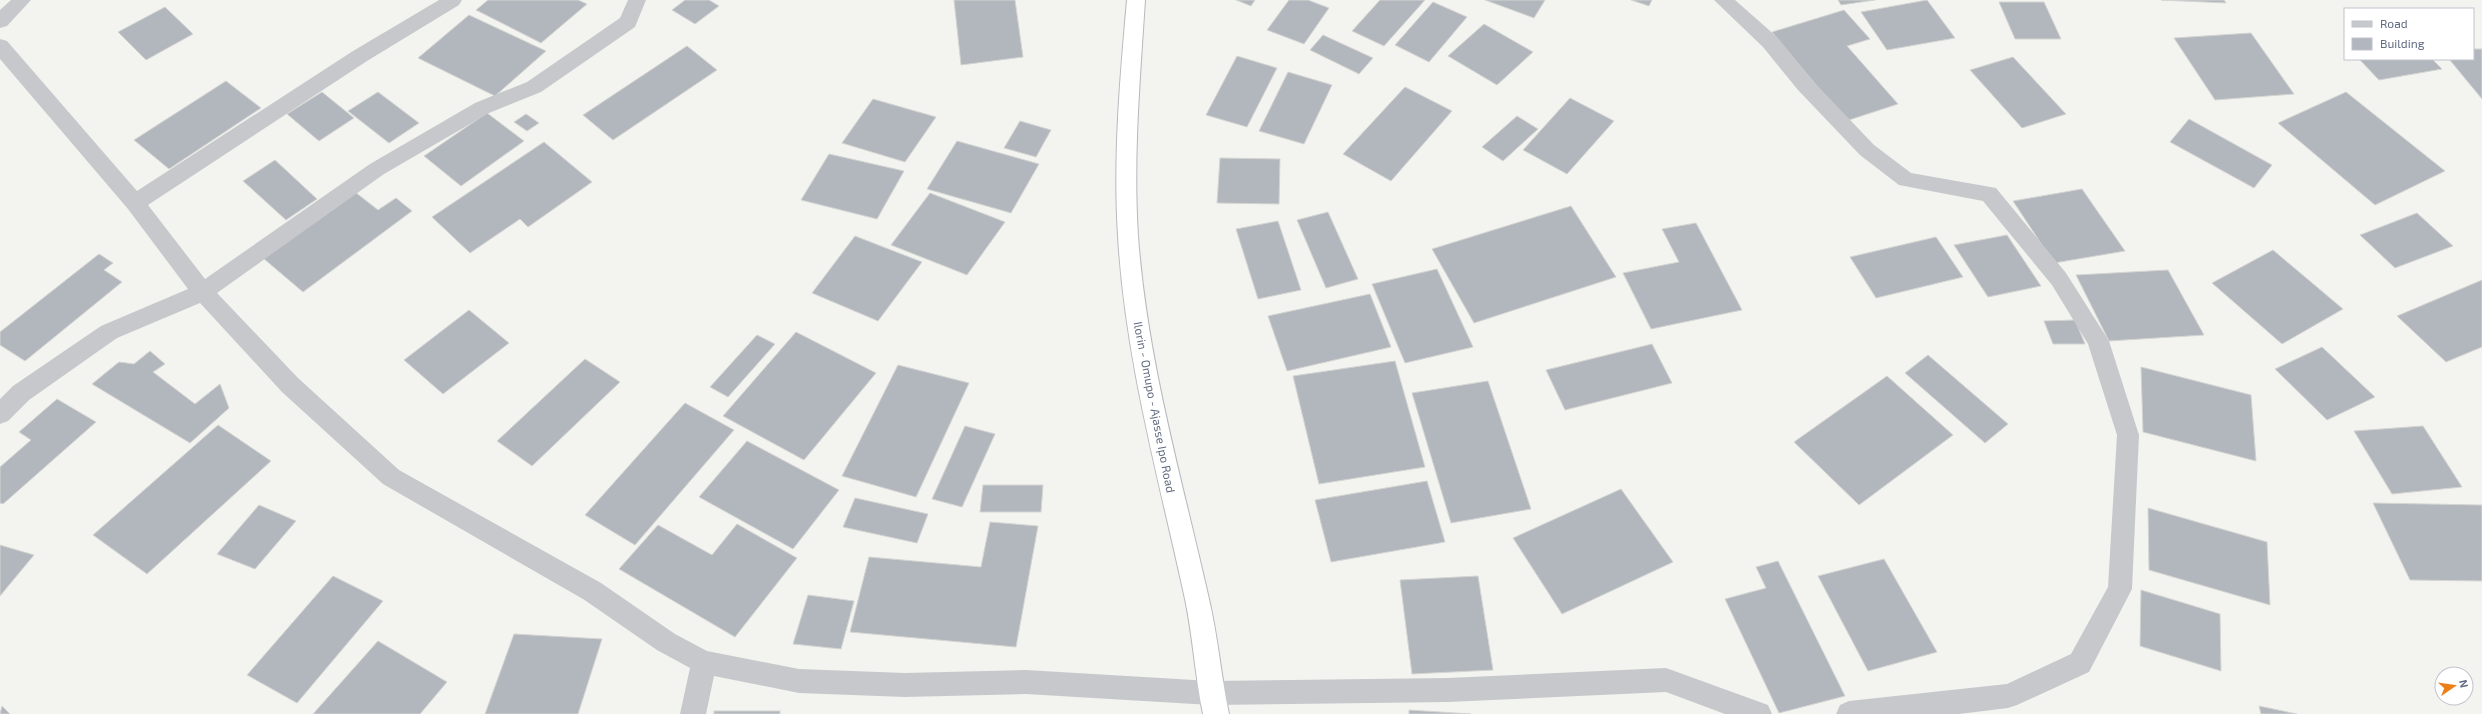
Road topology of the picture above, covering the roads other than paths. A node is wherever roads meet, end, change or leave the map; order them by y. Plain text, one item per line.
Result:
1 (22, 0) edge
2 (453, 0) edge
3 (637, 0) edge
4 (1136, 0) edge
5 (1723, 0) edge
6 (0, 21) edge
7 (0, 46) edge
8 (135, 203) junction
9 (203, 292) junction
10 (0, 414) edge
11 (704, 662) junction
12 (1214, 704) edge
13 (693, 714) edge
14 (1759, 714) edge
15 (1849, 714) edge

1 - 6 street
2 - 8 street
3 - 9 street
4 - 12 highway, Ilorin - Omupo - Ajasse Ipo Road
5 - 15 street
7 - 8 street
8 - 9 street
9 - 10 street
9 - 11 street
11 - 12 street
11 - 13 street
12 - 14 street

